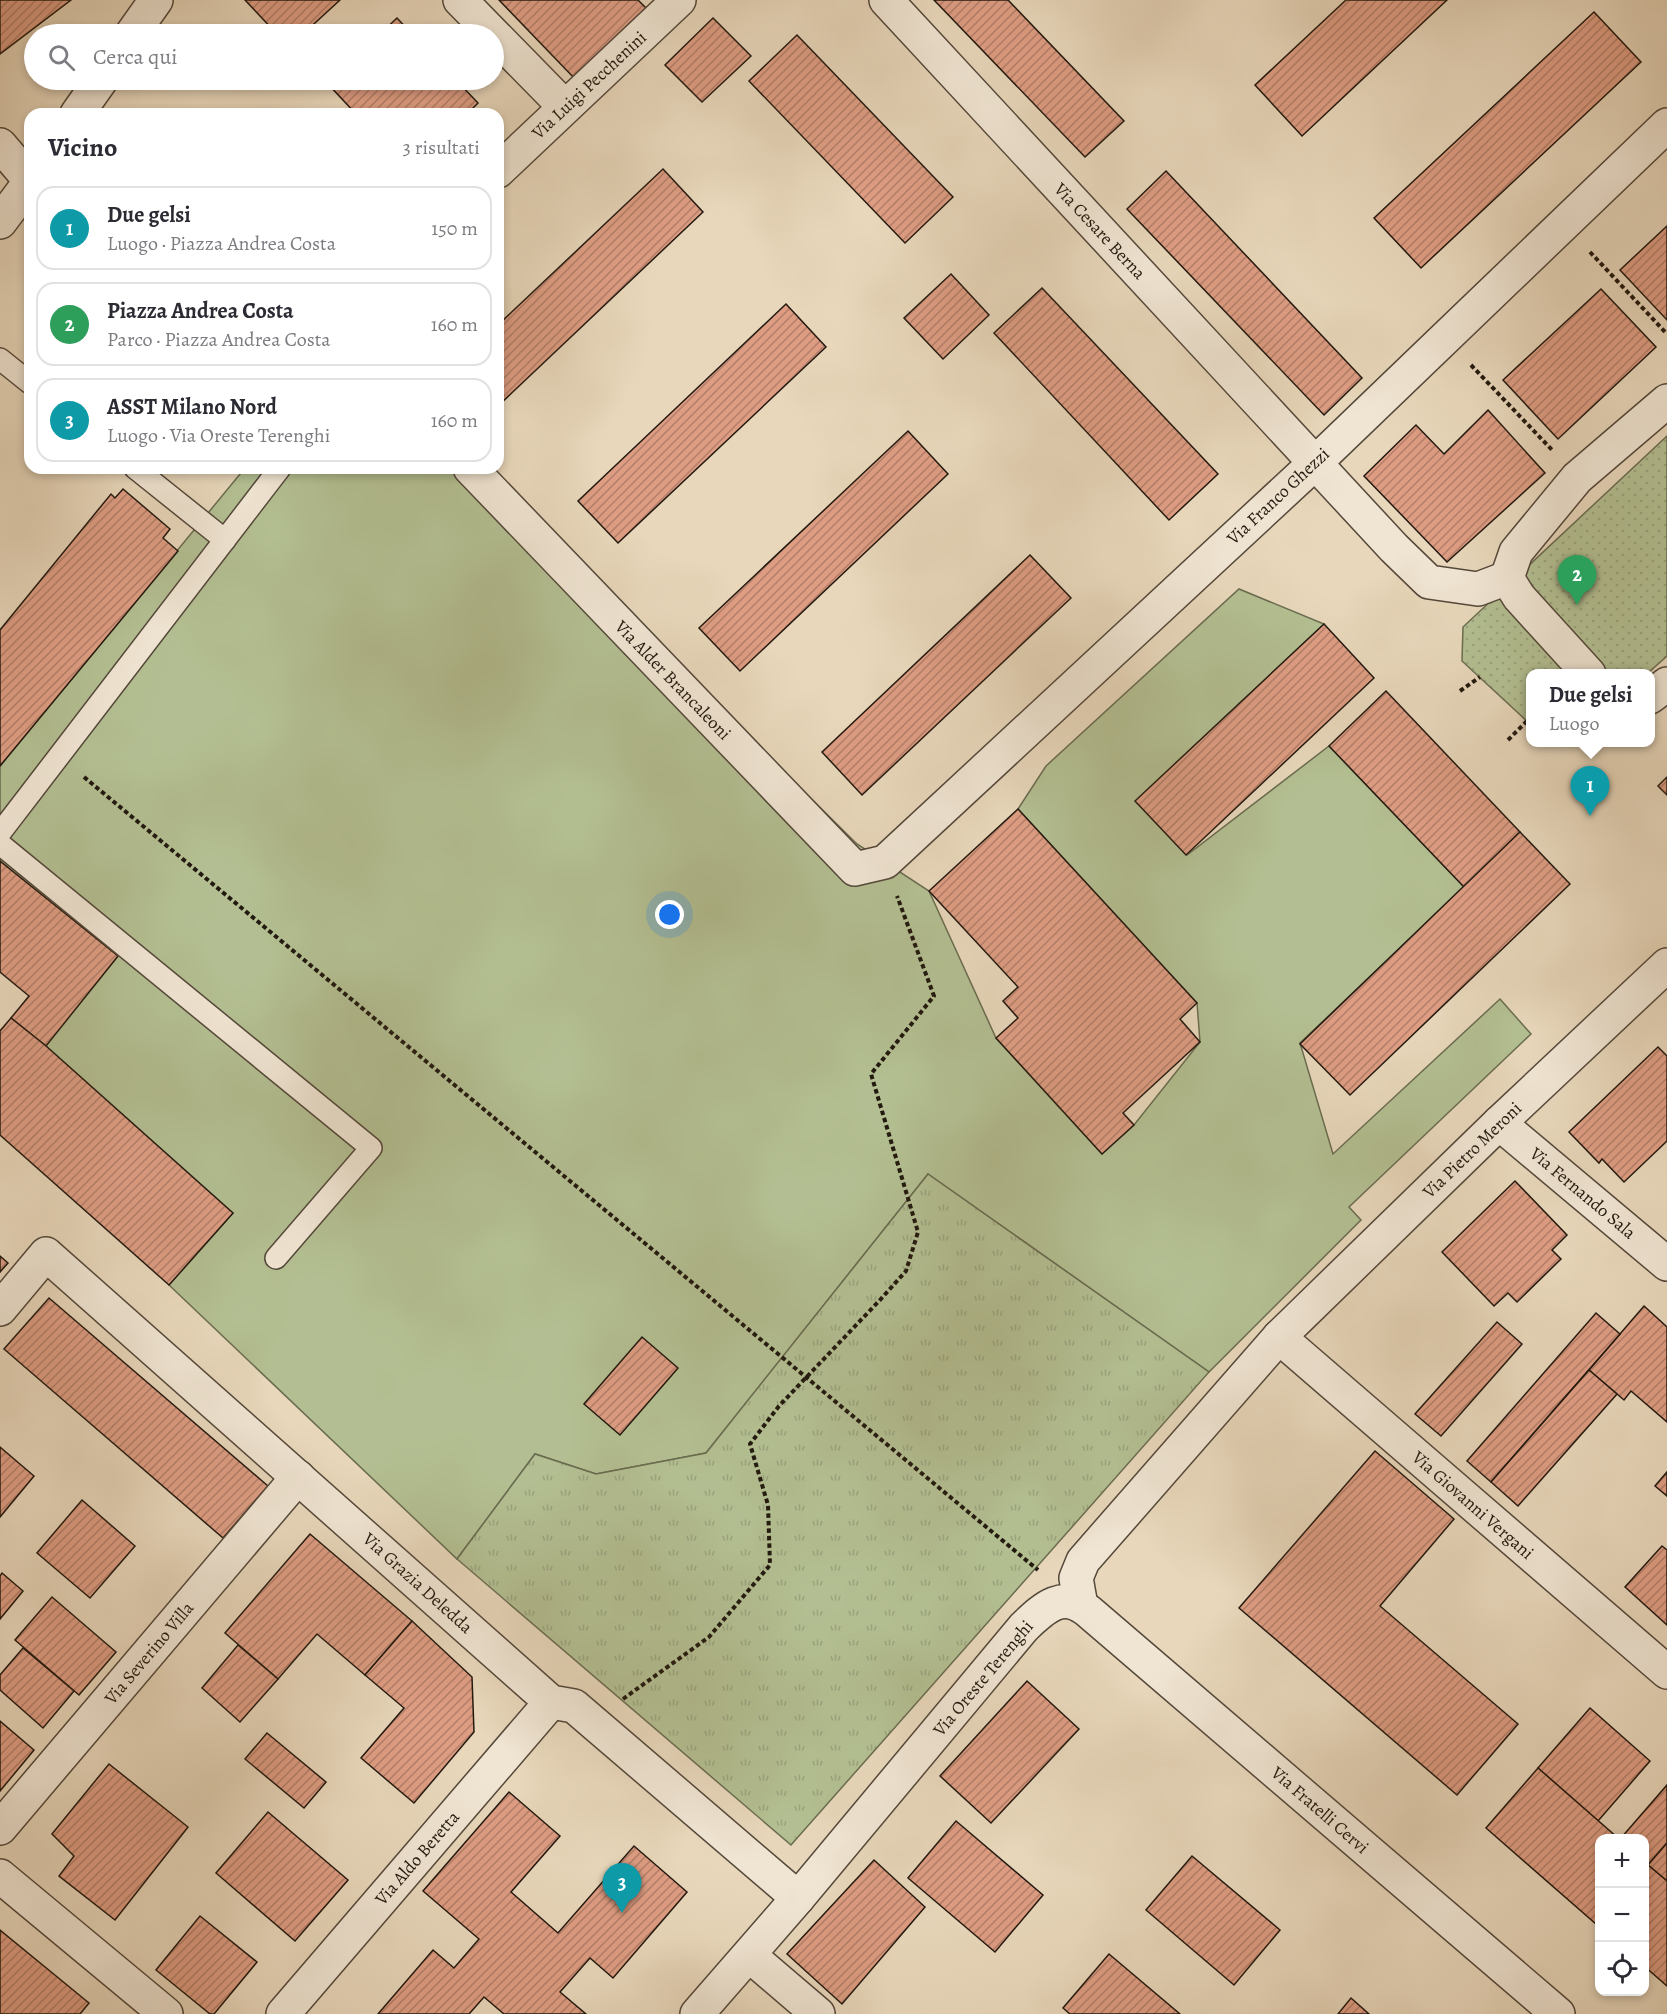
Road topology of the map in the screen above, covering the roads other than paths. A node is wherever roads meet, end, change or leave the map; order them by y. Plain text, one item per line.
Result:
1 (460, 0) edge
2 (679, 0) edge
3 (886, 0) edge
4 (484, 24) edge
5 (504, 45) edge
6 (94, 90) edge
7 (565, 107) junction
8 (81, 108) edge
9 (1667, 125) edge
10 (0, 145) edge
11 (504, 165) edge
12 (24, 175) edge
13 (24, 190) edge
14 (0, 222) edge
15 (0, 359) edge
16 (24, 378) edge
17 (1667, 401) edge
18 (1315, 463) junction
19 (142, 474) edge
20 (275, 474) edge
21 (476, 474) edge
22 (225, 540) junction
23 (1507, 578) junction
24 (1584, 669) edge
25 (1667, 684) edge
26 (1655, 693) edge
27 (0, 833) edge
28 (0, 844) edge
29 (885, 862) joint
30 (1667, 965) edge
31 (1499, 1123) junction
32 (276, 1258) dead end
33 (1667, 1264) edge
34 (0, 1308) edge
35 (1279, 1337) junction
36 (298, 1477) junction
37 (1081, 1606) junction
38 (1667, 1672) edge
39 (551, 1701) junction
40 (0, 1828) edge
41 (0, 1876) edge
42 (798, 1898) junction
43 (749, 1955) junction
44 (166, 2014) edge
45 (283, 2014) edge
46 (698, 2014) edge
47 (818, 2014) edge
48 (1558, 2014) edge

1 - 4 street
2 - 7 street, Via Luigi Pecchenini
3 - 18 street, Via Cesare Berna
5 - 7 street
6 - 8 street
7 - 11 street, Via Luigi Pecchenini
9 - 18 street, Via Franco Ghezzi
10 - 12 street
13 - 14 street
15 - 16 lane
17 - 23 street
18 - 23 street, Via Cesare Berna
18 - 29 street, Via Franco Ghezzi
19 - 22 lane
20 - 22 lane
21 - 29 street, Via Alder Brancaleoni
22 - 27 lane
23 - 24 street
25 - 26 street
28 - 32 lane
30 - 31 street, Via Pietro Meroni
31 - 33 street, Via Fernando Sala
31 - 35 street, Via Pietro Meroni
34 - 36 street, Via Grazia Deledda
35 - 37 street
35 - 38 street, Via Giovanni Vergani
36 - 39 street, Via Grazia Deledda
36 - 40 street, Via Severino Villa
37 - 42 street, Via Oreste Terenghi
37 - 48 street, Via Fratelli Cervi
39 - 42 street, Via Grazia Deledda
39 - 45 street, Via Aldo Beretta
41 - 44 street
42 - 43 street, Via Oreste Terenghi
43 - 46 street, Via Oreste Terenghi
43 - 47 street

